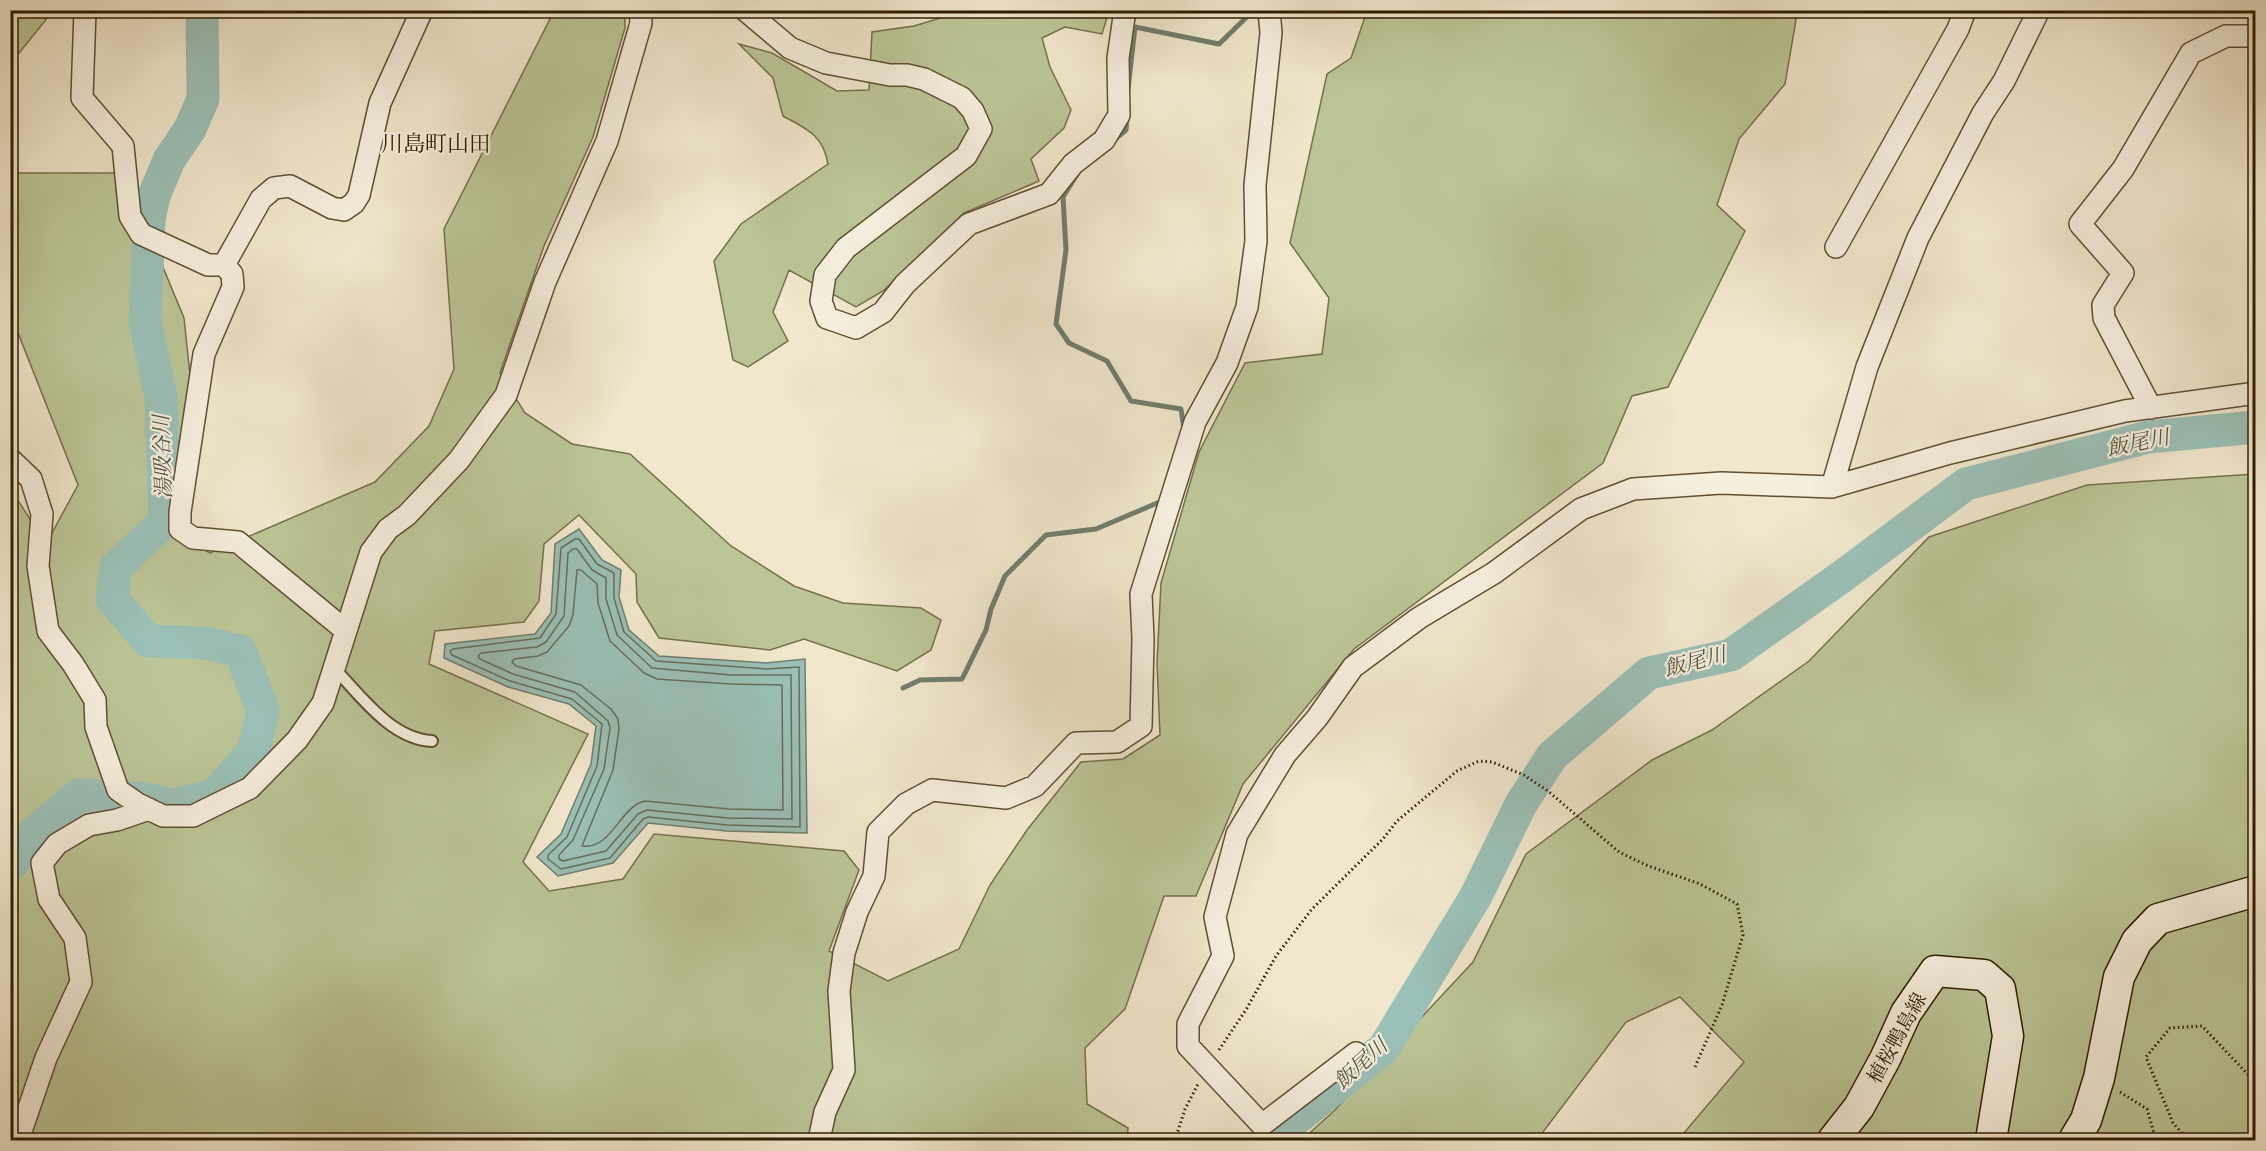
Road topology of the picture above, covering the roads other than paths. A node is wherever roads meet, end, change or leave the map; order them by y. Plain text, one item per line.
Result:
1 (85, 10) edge
2 (422, 10) edge
3 (640, 10) edge
4 (745, 10) edge
5 (1125, 10) edge
6 (1269, 10) edge
7 (1965, 10) edge
8 (2037, 10) edge
9 (2256, 36) edge
10 (1836, 247) dead end
11 (224, 265) junction
12 (2256, 393) edge
13 (2151, 408) junction
14 (10, 459) edge
15 (1832, 487) junction
16 (345, 630) junction
17 (334, 668) junction
18 (432, 741) dead end
19 (144, 807) junction
20 (2256, 891) edge
21 (1356, 1053) dead end
22 (18, 1140) edge
23 (819, 1140) edge
24 (1833, 1140) edge
25 (1991, 1140) edge
26 (2074, 1140) edge

1 - 11 street
2 - 11 street
3 - 16 street
4 - 5 street
6 - 23 street
7 - 10 street
8 - 15 street
9 - 13 street
11 - 16 street
12 - 13 street
13 - 15 street
14 - 19 street
15 - 21 street
16 - 17 street
17 - 18 lane
17 - 19 street
19 - 22 street
20 - 26 main road
24 - 25 main road, 植桜鴨島線

